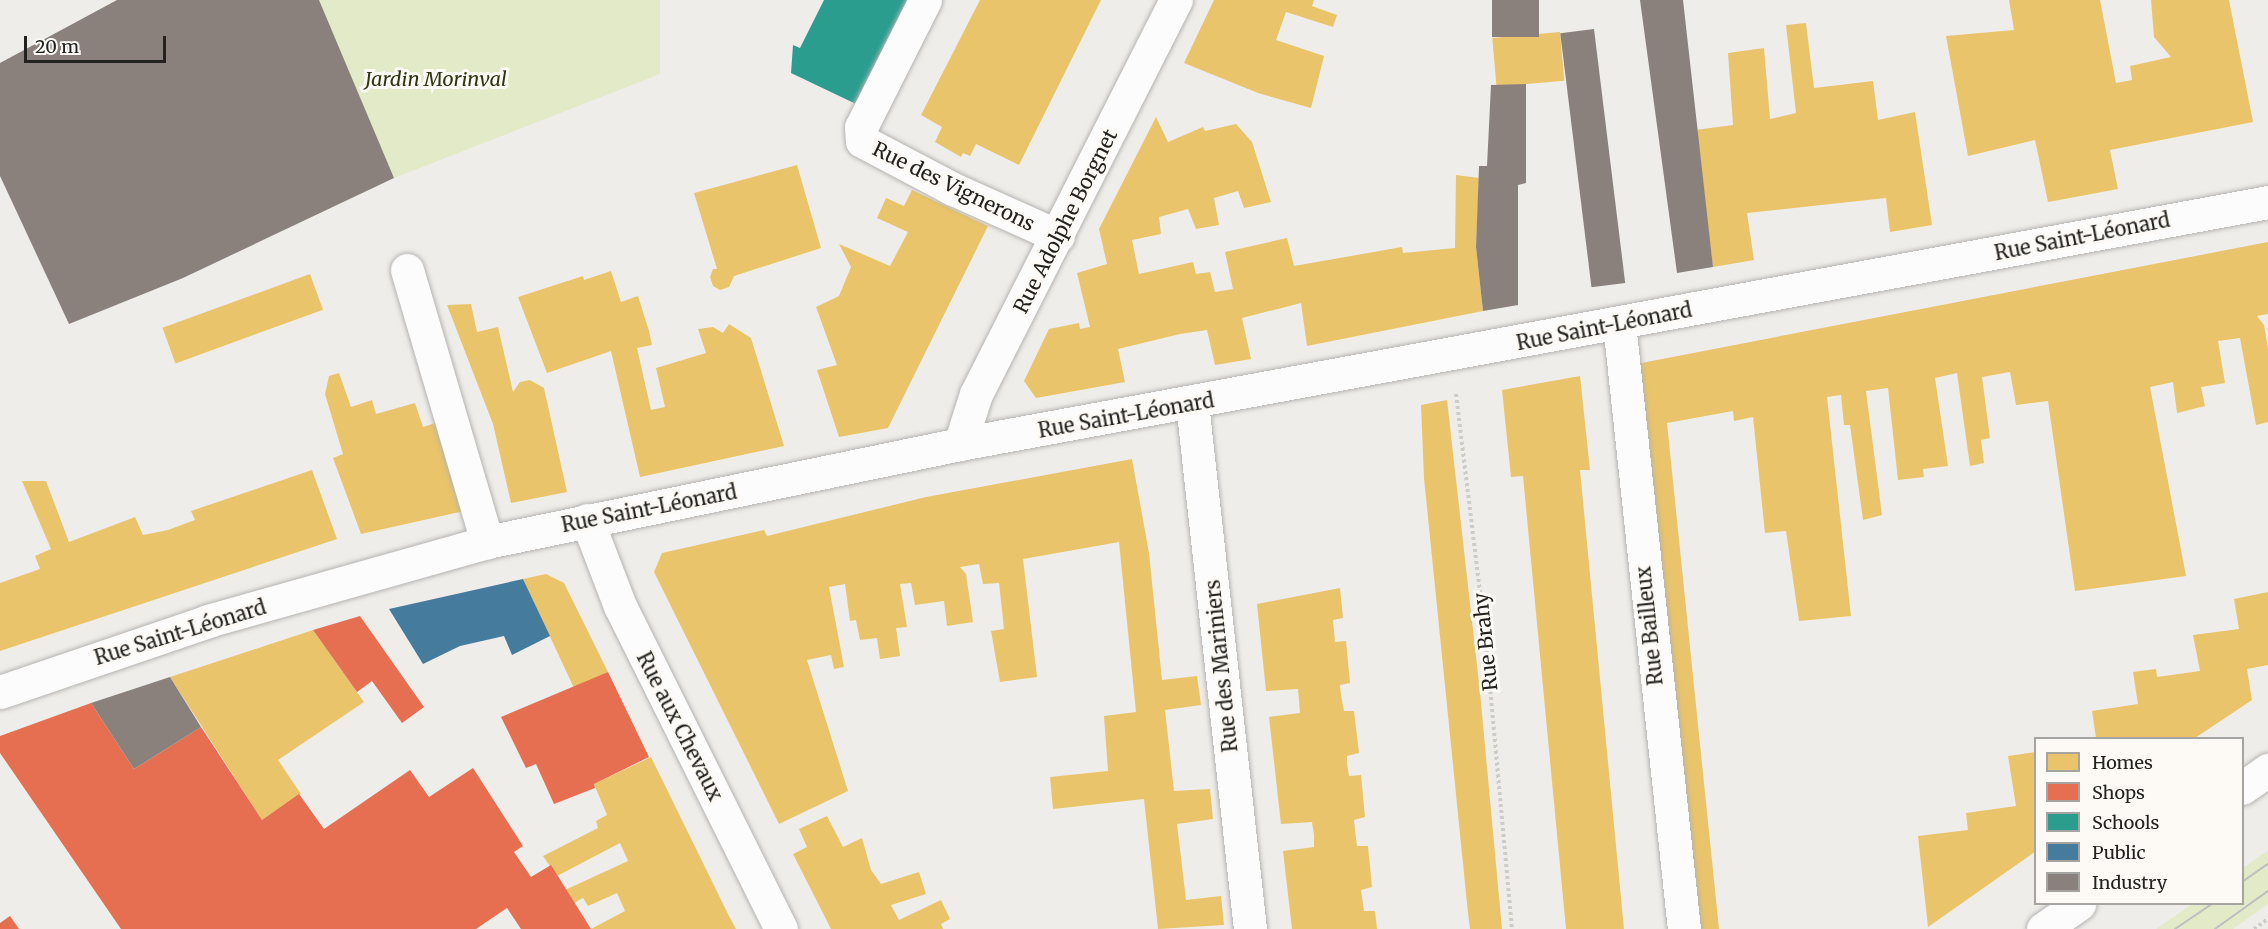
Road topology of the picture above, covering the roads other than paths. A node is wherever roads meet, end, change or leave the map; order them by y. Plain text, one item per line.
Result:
1 (925, 0) edge
2 (1176, 0) edge
3 (2268, 202) edge
4 (1058, 236) junction
5 (407, 270) dead end
6 (1619, 322) junction
7 (1191, 403) junction
8 (960, 444) junction
9 (586, 520) junction
10 (487, 542) junction
11 (0, 692) edge
12 (2268, 770) edge
13 (2244, 787) edge
14 (2076, 905) edge
15 (781, 929) edge
16 (1250, 929) edge
17 (1684, 929) edge
18 (2043, 929) edge

1 - 4 street, Rue des Vignerons
2 - 4 street, Rue Adolphe Borgnet
3 - 6 street, Rue Saint-Léonard
4 - 8 street, Rue Adolphe Borgnet
5 - 10 street
6 - 7 street, Rue Saint-Léonard
6 - 17 street, Rue Bailleux
7 - 8 street, Rue Saint-Léonard
7 - 16 street, Rue des Mariniers
8 - 9 street, Rue Saint-Léonard
9 - 10 street, Rue Saint-Léonard
9 - 15 street, Rue aux Chevaux
10 - 11 street, Rue Saint-Léonard
12 - 13 street
14 - 18 street

